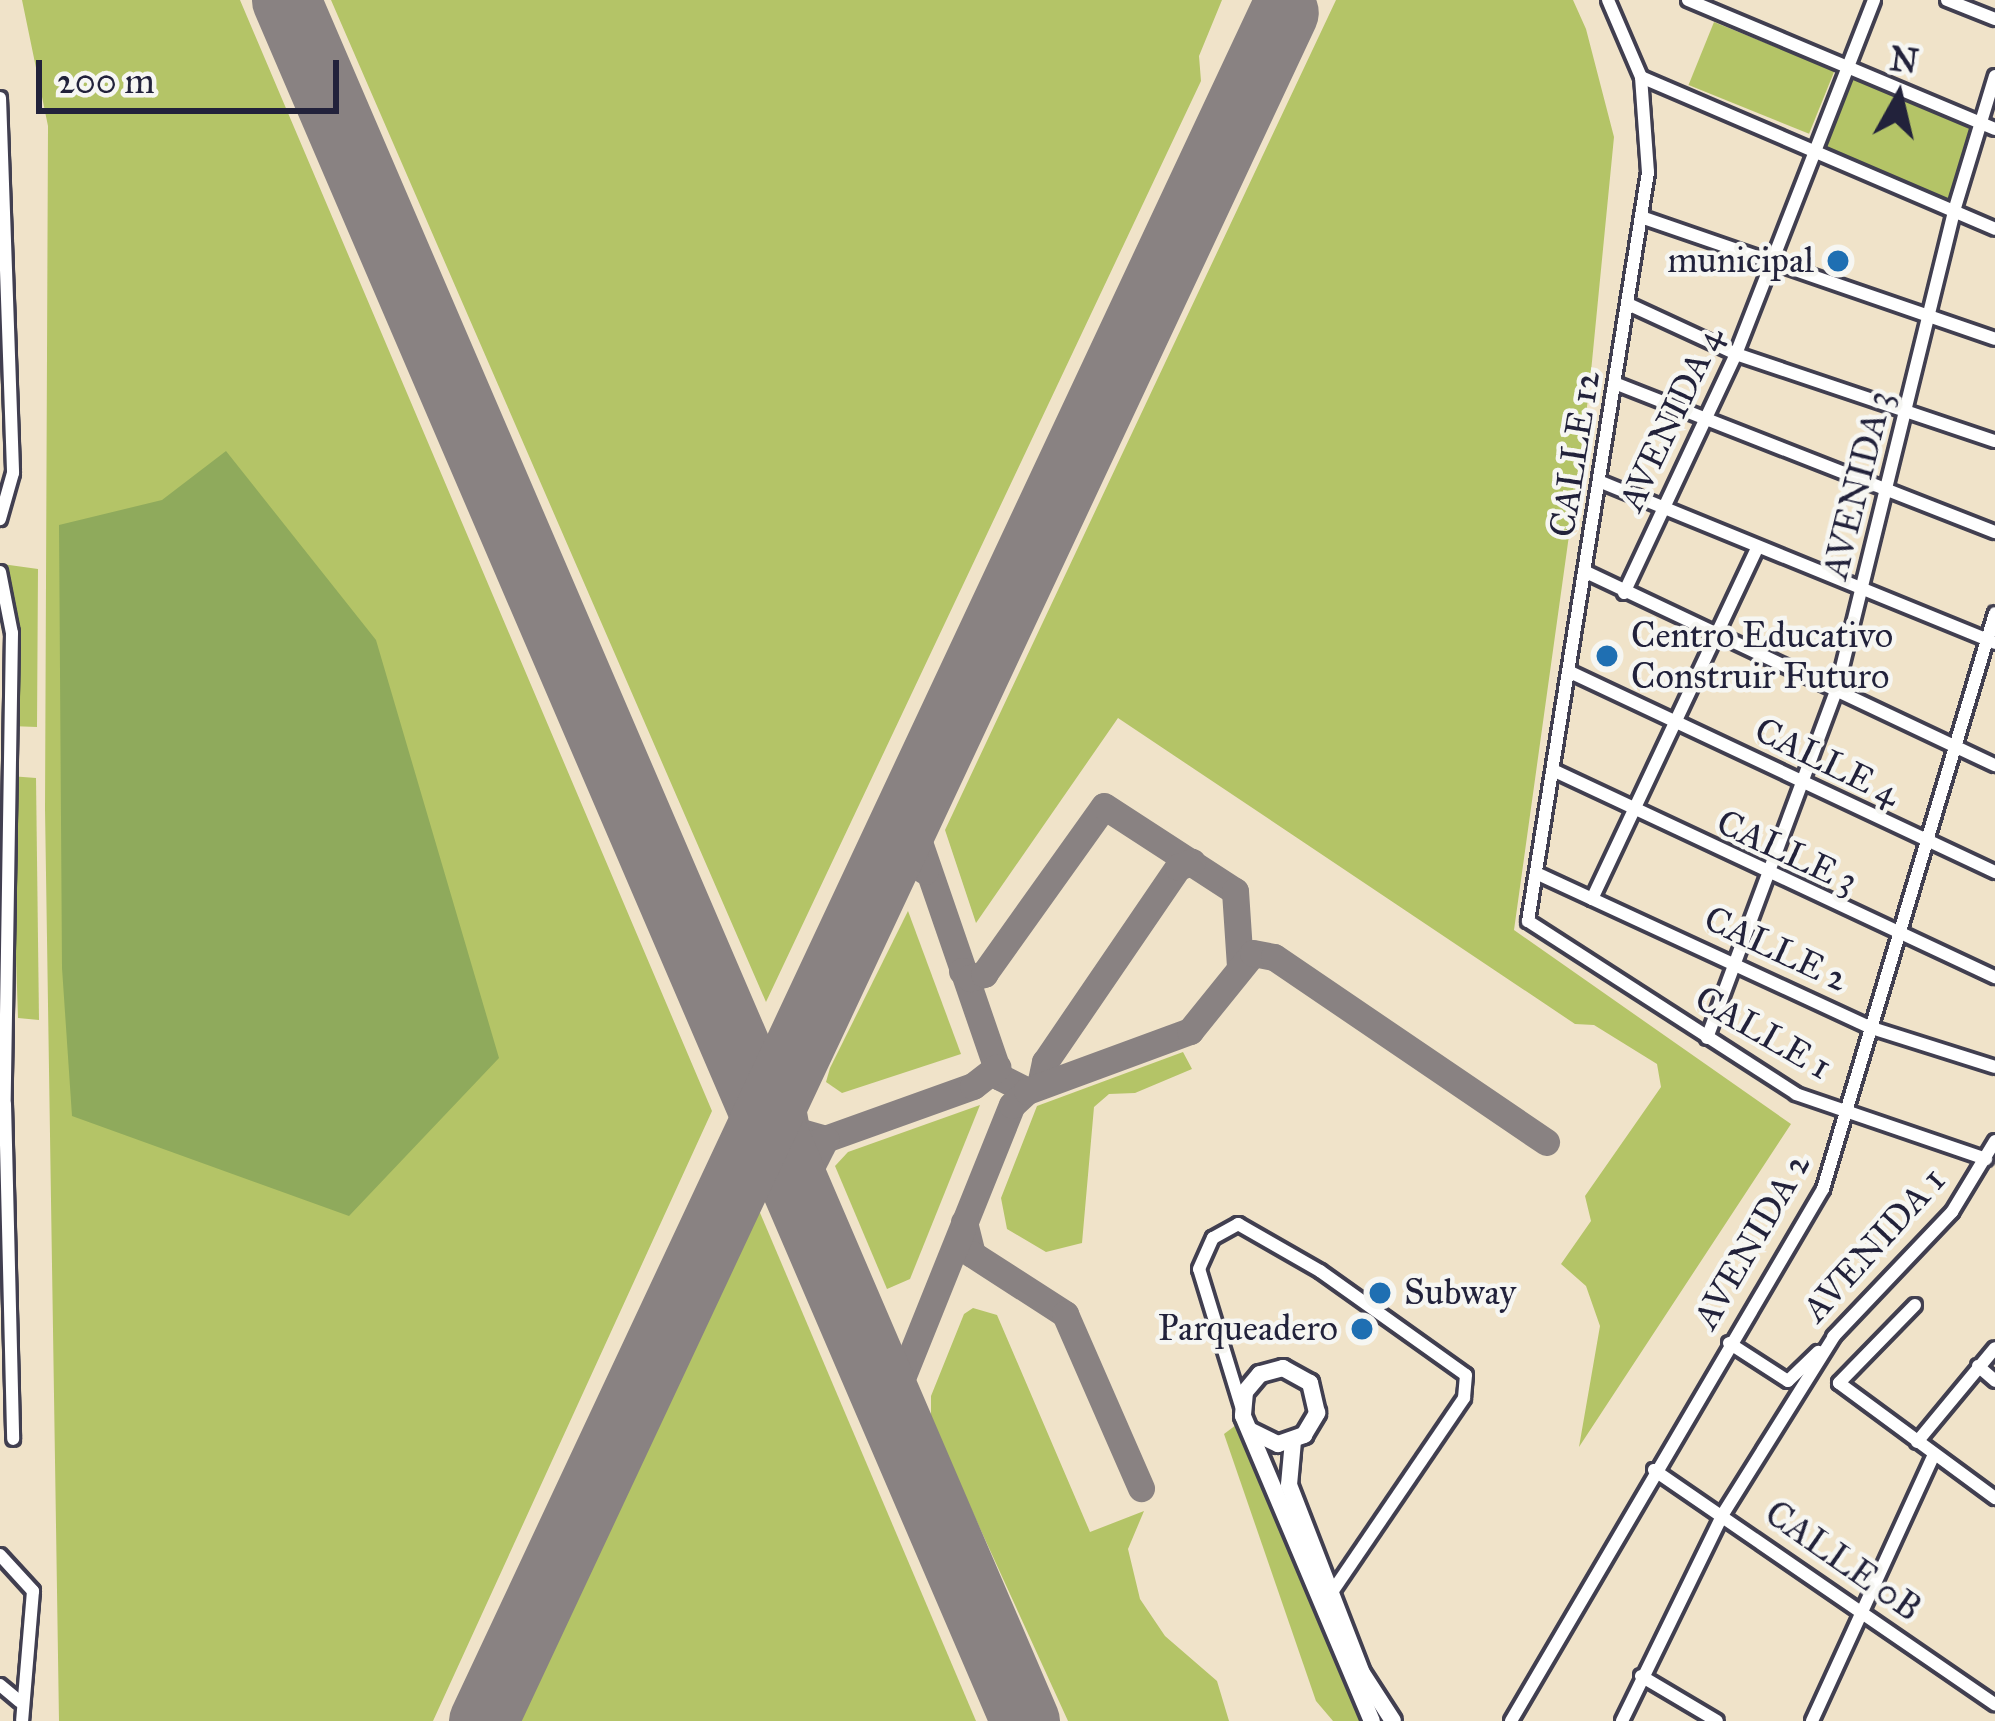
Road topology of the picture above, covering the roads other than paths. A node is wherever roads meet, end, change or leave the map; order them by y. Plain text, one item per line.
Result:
1 (1608, 0) edge
2 (1688, 0) edge
3 (1874, 0) edge
4 (1947, 0) edge
5 (1995, 20) edge
6 (1848, 66) junction
7 (1995, 76) edge
8 (1641, 77) junction
9 (0, 98) edge
10 (1978, 120) junction
11 (1995, 129) edge
12 (1, 135) edge
13 (1819, 152) junction
14 (1954, 211) junction
15 (1643, 218) junction
16 (3, 222) edge
17 (1995, 229) edge
18 (1772, 265) junction
19 (2, 266) edge
20 (1628, 304) junction
21 (1931, 317) junction
22 (3, 329) edge
23 (1995, 339) edge
24 (1736, 354) junction
25 (1617, 384) junction
26 (1907, 408) junction
27 (1705, 418) junction
28 (1995, 441) edge
29 (1601, 482) junction
30 (1887, 490) junction
31 (1663, 508) junction
32 (0, 519) edge
33 (1995, 532) edge
34 (1757, 549) junction
35 (0, 572) edge
36 (1586, 572) junction
37 (1624, 593) junction
38 (1862, 593) junction
39 (1995, 614) edge
40 (1717, 630) junction
41 (1991, 641) edge
42 (1570, 672) junction
43 (1837, 688) junction
44 (3, 690) edge
45 (1675, 722) junction
46 (1957, 748) junction
47 (1995, 765) edge
48 (1557, 772) junction
49 (1803, 784) junction
50 (1632, 814) junction
51 (3, 837) edge
52 (1929, 844) junction
53 (1995, 872) edge
54 (1536, 873) junction
55 (1768, 875) junction
56 (1592, 899) junction
57 (1528, 921) joint
58 (1900, 938) junction
59 (3, 948) edge
60 (1736, 962) junction
61 (1995, 977) edge
62 (1872, 1028) junction
63 (1707, 1038) junction
64 (1995, 1067) edge
65 (3, 1101) edge
66 (1848, 1112) junction
67 (1995, 1142) edge
68 (1987, 1159) junction
69 (5, 1286) edge
70 (1915, 1306) dead end
71 (1834, 1335) junction
72 (1729, 1343) junction
73 (1995, 1348) edge
74 (1978, 1366) junction
75 (1995, 1381) edge
76 (1242, 1408) junction
77 (0, 1426) edge
78 (1251, 1431) junction
79 (13, 1439) junction
80 (1294, 1441) junction
81 (1917, 1442) junction
82 (0, 1450) edge
83 (1934, 1454) junction
84 (1654, 1470) junction
85 (1995, 1498) edge
86 (1723, 1514) junction
87 (0, 1555) edge
88 (1330, 1594) junction
89 (1862, 1610) junction
90 (1641, 1676) junction
91 (7, 1695) edge
92 (1995, 1704) edge
93 (22, 1721) edge
94 (1372, 1721) edge
95 (1393, 1721) edge
96 (1511, 1721) edge
97 (1622, 1721) edge
98 (1717, 1721) edge
99 (1812, 1721) edge

1 - 8 street, CALLE 12
2 - 6 street
3 - 6 street, AVENIDA 4
4 - 5 street
6 - 10 street
6 - 13 street, AVENIDA 4
7 - 10 street, AVENIDA 3
8 - 13 street
8 - 15 street, CALLE 12
9 - 12 street
10 - 11 street
10 - 14 street, AVENIDA 3
12 - 16 street
13 - 14 street
13 - 18 street, AVENIDA 4
14 - 17 street
14 - 21 street, AVENIDA 3
15 - 18 street
15 - 20 street, CALLE 12
16 - 19 street
18 - 21 street
18 - 24 street, AVENIDA 4
19 - 22 street
20 - 24 street
20 - 25 street, CALLE 12
21 - 23 street
21 - 26 street, AVENIDA 3
22 - 32 street
24 - 26 street
24 - 27 street, AVENIDA 4
25 - 27 street
25 - 29 street, CALLE 12
26 - 28 street
26 - 30 street, AVENIDA 3
27 - 30 street
27 - 31 street, AVENIDA 4
29 - 31 street
29 - 36 street, CALLE 12
30 - 33 street
30 - 38 street, AVENIDA 3
31 - 34 street
31 - 37 street, AVENIDA 4
34 - 38 street
34 - 40 street
35 - 44 street
36 - 37 street
36 - 42 street, CALLE 12
37 - 40 street
38 - 41 street
38 - 43 street, AVENIDA 3
39 - 41 street, AVENIDA 2
40 - 43 street
40 - 45 street
41 - 46 street, AVENIDA 2
42 - 45 street, CALLE 4
42 - 48 street, CALLE 12
43 - 46 street
43 - 49 street, AVENIDA 3
44 - 51 street
45 - 49 street, CALLE 4
45 - 50 street
46 - 47 street
46 - 52 street, AVENIDA 2
48 - 50 street, CALLE 3
48 - 54 street, CALLE 12
49 - 52 street, CALLE 4
49 - 55 street, AVENIDA 3
50 - 55 street, CALLE 3
50 - 56 street
51 - 59 street
52 - 53 street, CALLE 4
52 - 58 street, AVENIDA 2
54 - 56 street, CALLE 2
54 - 57 street, CALLE 12
55 - 58 street, CALLE 3
55 - 60 street, AVENIDA 3
56 - 60 street, CALLE 2
57 - 63 street, CALLE 1
58 - 61 street, CALLE 3
58 - 62 street, AVENIDA 2
59 - 65 street
60 - 62 street, CALLE 2
60 - 63 street, AVENIDA 3
62 - 64 street, CALLE 2
62 - 66 street, AVENIDA 2
63 - 66 street, CALLE 1
65 - 69 street
66 - 68 street, CALLE 1
66 - 72 street, AVENIDA 2
67 - 68 street, AVENIDA 1
68 - 71 street, AVENIDA 1
69 - 79 street
70 - 81 street
71 - 72 street, AVENIDA 1
71 - 86 street
72 - 84 street, AVENIDA 2
73 - 74 street
74 - 75 street
74 - 81 street
76 - 78 main road
76 - 80 main road
76 - 88 street
77 - 79 street
78 - 80 main road
78 - 94 main road
79 - 82 street
80 - 88 main road
81 - 83 street
83 - 85 street
83 - 89 street
84 - 86 street, CALLE 0B
84 - 96 street, AVENIDA 2
86 - 89 street, CALLE 0B
86 - 90 street
87 - 91 street
88 - 95 main road
89 - 92 street, CALLE 0B
89 - 99 street
90 - 97 street
90 - 98 street
91 - 93 street

